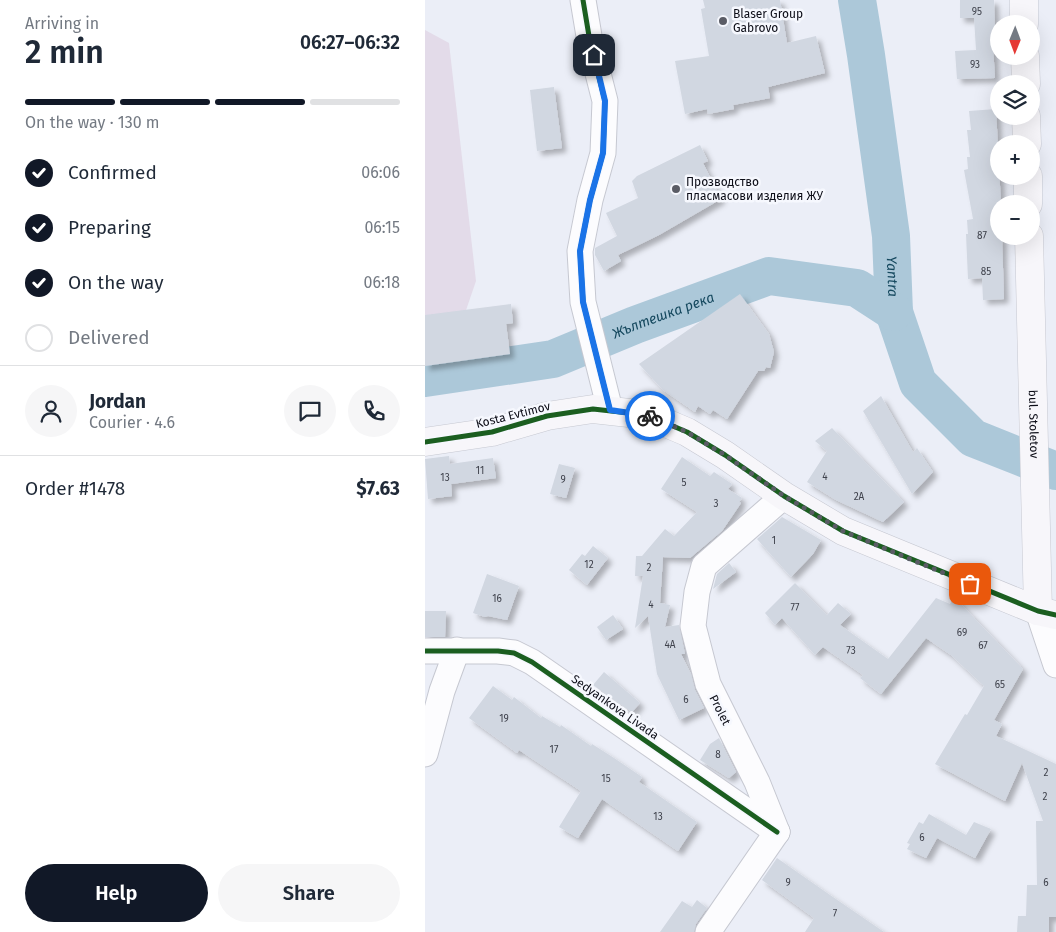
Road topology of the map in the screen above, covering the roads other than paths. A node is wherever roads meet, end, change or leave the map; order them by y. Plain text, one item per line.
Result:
1 (583, 0) edge
2 (1023, 0) edge
3 (1024, 15) edge
4 (1029, 245) edge
5 (610, 410) junction
6 (425, 442) edge
7 (784, 496) junction
8 (1047, 613) edge
9 (425, 650) edge
10 (457, 650) junction
11 (1056, 666) edge
12 (425, 754) edge
13 (777, 832) junction
14 (708, 932) edge

1 - 5 street
2 - 3 main road
4 - 8 main road, bul. Stoletov
5 - 6 main road, Kosta Evtimov
5 - 7 main road, Kosta Evtimov
7 - 8 main road, Kosta Evtimov
7 - 13 street, Prolet
8 - 11 street
9 - 10 street, Sedyankova Livada
10 - 12 street
10 - 13 street, Sedyankova Livada
13 - 14 street

